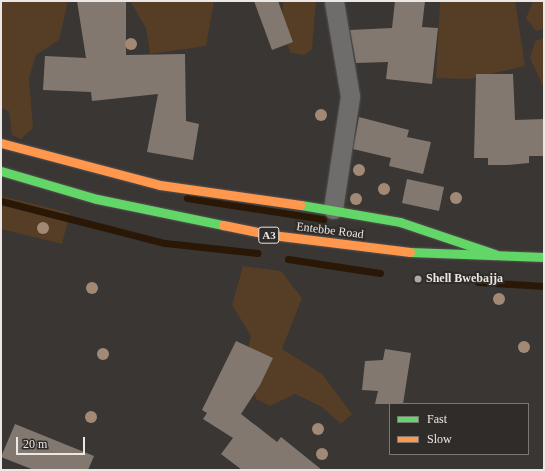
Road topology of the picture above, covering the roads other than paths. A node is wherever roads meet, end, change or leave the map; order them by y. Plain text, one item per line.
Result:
1 (334, 1) edge
2 (1, 143) edge
3 (1, 171) edge
4 (333, 209) junction
5 (504, 257) junction
6 (544, 257) edge

1 - 4 street
2 - 4 main road
3 - 5 main road, Entebbe Road / A3
4 - 5 main road
5 - 6 main road, Entebbe Road / A3

